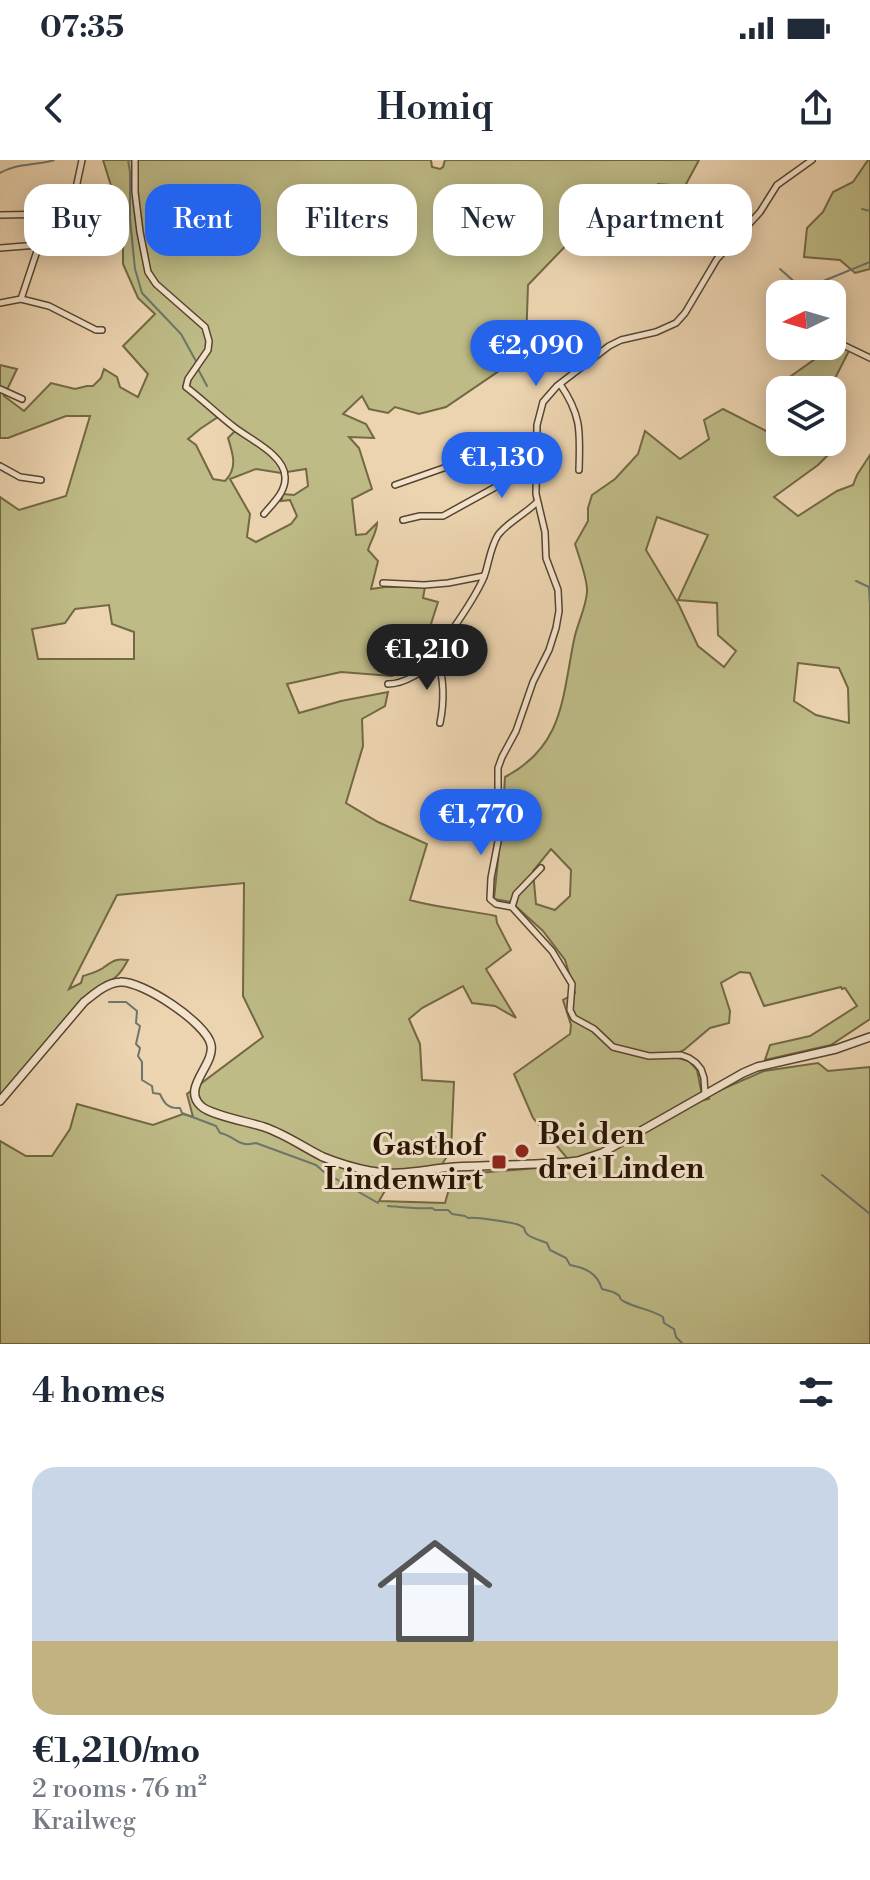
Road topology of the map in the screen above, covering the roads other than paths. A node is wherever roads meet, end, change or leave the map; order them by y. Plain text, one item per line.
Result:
1 (82, 160) edge
2 (135, 160) edge
3 (812, 160) edge
4 (77, 184) edge
5 (24, 214) edge
6 (0, 215) edge
7 (24, 246) edge
8 (0, 248) edge
9 (35, 256) edge
10 (21, 299) junction
11 (0, 303) edge
12 (102, 330) dead end
13 (846, 346) edge
14 (870, 358) edge
15 (560, 384) junction
16 (0, 389) edge
17 (22, 399) dead end
18 (537, 443) junction
19 (0, 466) edge
20 (537, 470) junction
21 (579, 470) dead end
22 (41, 480) dead end
23 (395, 485) dead end
24 (537, 502) junction
25 (264, 514) dead end
26 (403, 520) dead end
27 (484, 576) junction
28 (383, 583) dead end
29 (436, 658) junction
30 (388, 684) dead end
31 (440, 723) dead end
32 (541, 868) dead end
33 (512, 907) junction
34 (870, 1037) edge
35 (705, 1094) junction
36 (0, 1101) edge

1 - 4 street
2 - 25 street
3 - 15 street
5 - 6 street
7 - 8 street
9 - 10 street
10 - 11 street
10 - 12 street
13 - 14 street
15 - 18 street
15 - 21 street
16 - 17 street
18 - 20 street
18 - 23 street
19 - 22 street
20 - 24 street
20 - 26 street
24 - 27 street
24 - 33 street
27 - 28 street
27 - 29 street
29 - 30 street
29 - 31 street
32 - 33 street
33 - 35 street
34 - 35 street
35 - 36 street

